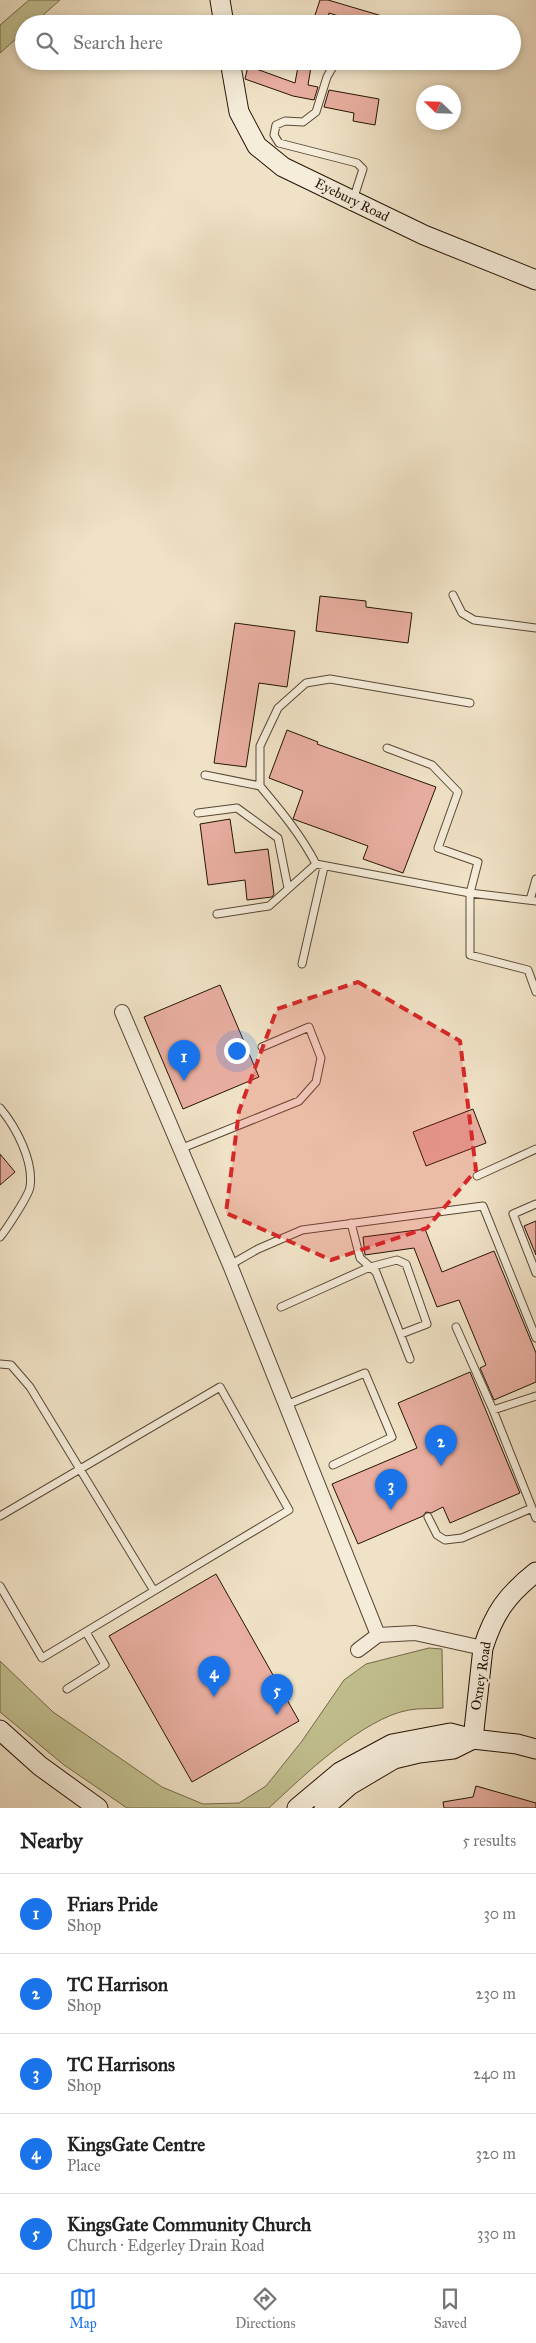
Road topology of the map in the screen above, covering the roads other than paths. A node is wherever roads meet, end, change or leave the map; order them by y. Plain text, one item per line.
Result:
1 (220, 0) edge
2 (222, 15) edge
3 (232, 70) edge
4 (331, 70) edge
5 (353, 201) junction
6 (536, 280) edge
7 (453, 594) dead end
8 (536, 628) edge
9 (470, 703) dead end
10 (388, 748) dead end
11 (205, 775) dead end
12 (260, 786) junction
13 (198, 813) dead end
14 (316, 864) junction
15 (324, 867) junction
16 (536, 880) edge
17 (288, 888) junction
18 (470, 893) junction
19 (533, 901) edge
20 (217, 914) dead end
21 (302, 964) dead end
22 (536, 992) edge
23 (122, 1012) dead end
24 (262, 1047) dead end
25 (0, 1108) edge
26 (536, 1149) edge
27 (179, 1150) junction
28 (477, 1176) dead end
29 (536, 1204) edge
30 (351, 1224) junction
31 (0, 1237) edge
32 (230, 1265) junction
33 (370, 1267) junction
34 (536, 1272) edge
35 (281, 1307) dead end
36 (456, 1327) dead end
37 (400, 1334) junction
38 (536, 1338) edge
39 (410, 1359) dead end
40 (0, 1364) edge
41 (536, 1396) edge
42 (286, 1405) junction
43 (493, 1410) junction
44 (334, 1465) dead end
45 (81, 1469) junction
46 (532, 1508) junction
47 (0, 1516) edge
48 (428, 1517) dead end
49 (536, 1518) edge
50 (536, 1572) edge
51 (0, 1586) edge
52 (154, 1591) junction
53 (86, 1632) junction
54 (378, 1635) junction
55 (483, 1648) junction
56 (358, 1650) dead end
57 (67, 1689) dead end
58 (0, 1730) edge
59 (474, 1739) junction
60 (536, 1749) edge
61 (98, 1808) edge
62 (297, 1808) edge
63 (324, 1808) edge

1 - 2 street
3 - 5 street, Eyebury Road
4 - 5 lane
5 - 6 street, Eyebury Road
7 - 8 lane
9 - 12 lane
10 - 18 lane
11 - 12 lane
12 - 14 lane
13 - 17 lane
14 - 15 lane
14 - 17 lane
15 - 18 lane
15 - 21 lane
16 - 19 lane
17 - 20 lane
18 - 19 lane
18 - 22 lane
23 - 27 street
24 - 27 lane
25 - 31 lane
26 - 28 lane
27 - 32 street
29 - 34 lane
30 - 32 lane
30 - 33 lane
30 - 38 lane
32 - 42 street
33 - 35 lane
33 - 37 lane
33 - 37 lane
36 - 43 lane
37 - 39 lane
40 - 45 lane
41 - 43 lane
42 - 44 lane
42 - 54 street
43 - 46 lane
45 - 47 lane
45 - 52 lane
45 - 52 lane
46 - 48 lane
46 - 49 lane
50 - 55 street, Oxney Road
51 - 53 lane
52 - 53 lane
53 - 57 lane
54 - 55 street
54 - 56 street
55 - 59 street, Oxney Road
58 - 61 street
59 - 60 street
59 - 62 street
59 - 63 street

